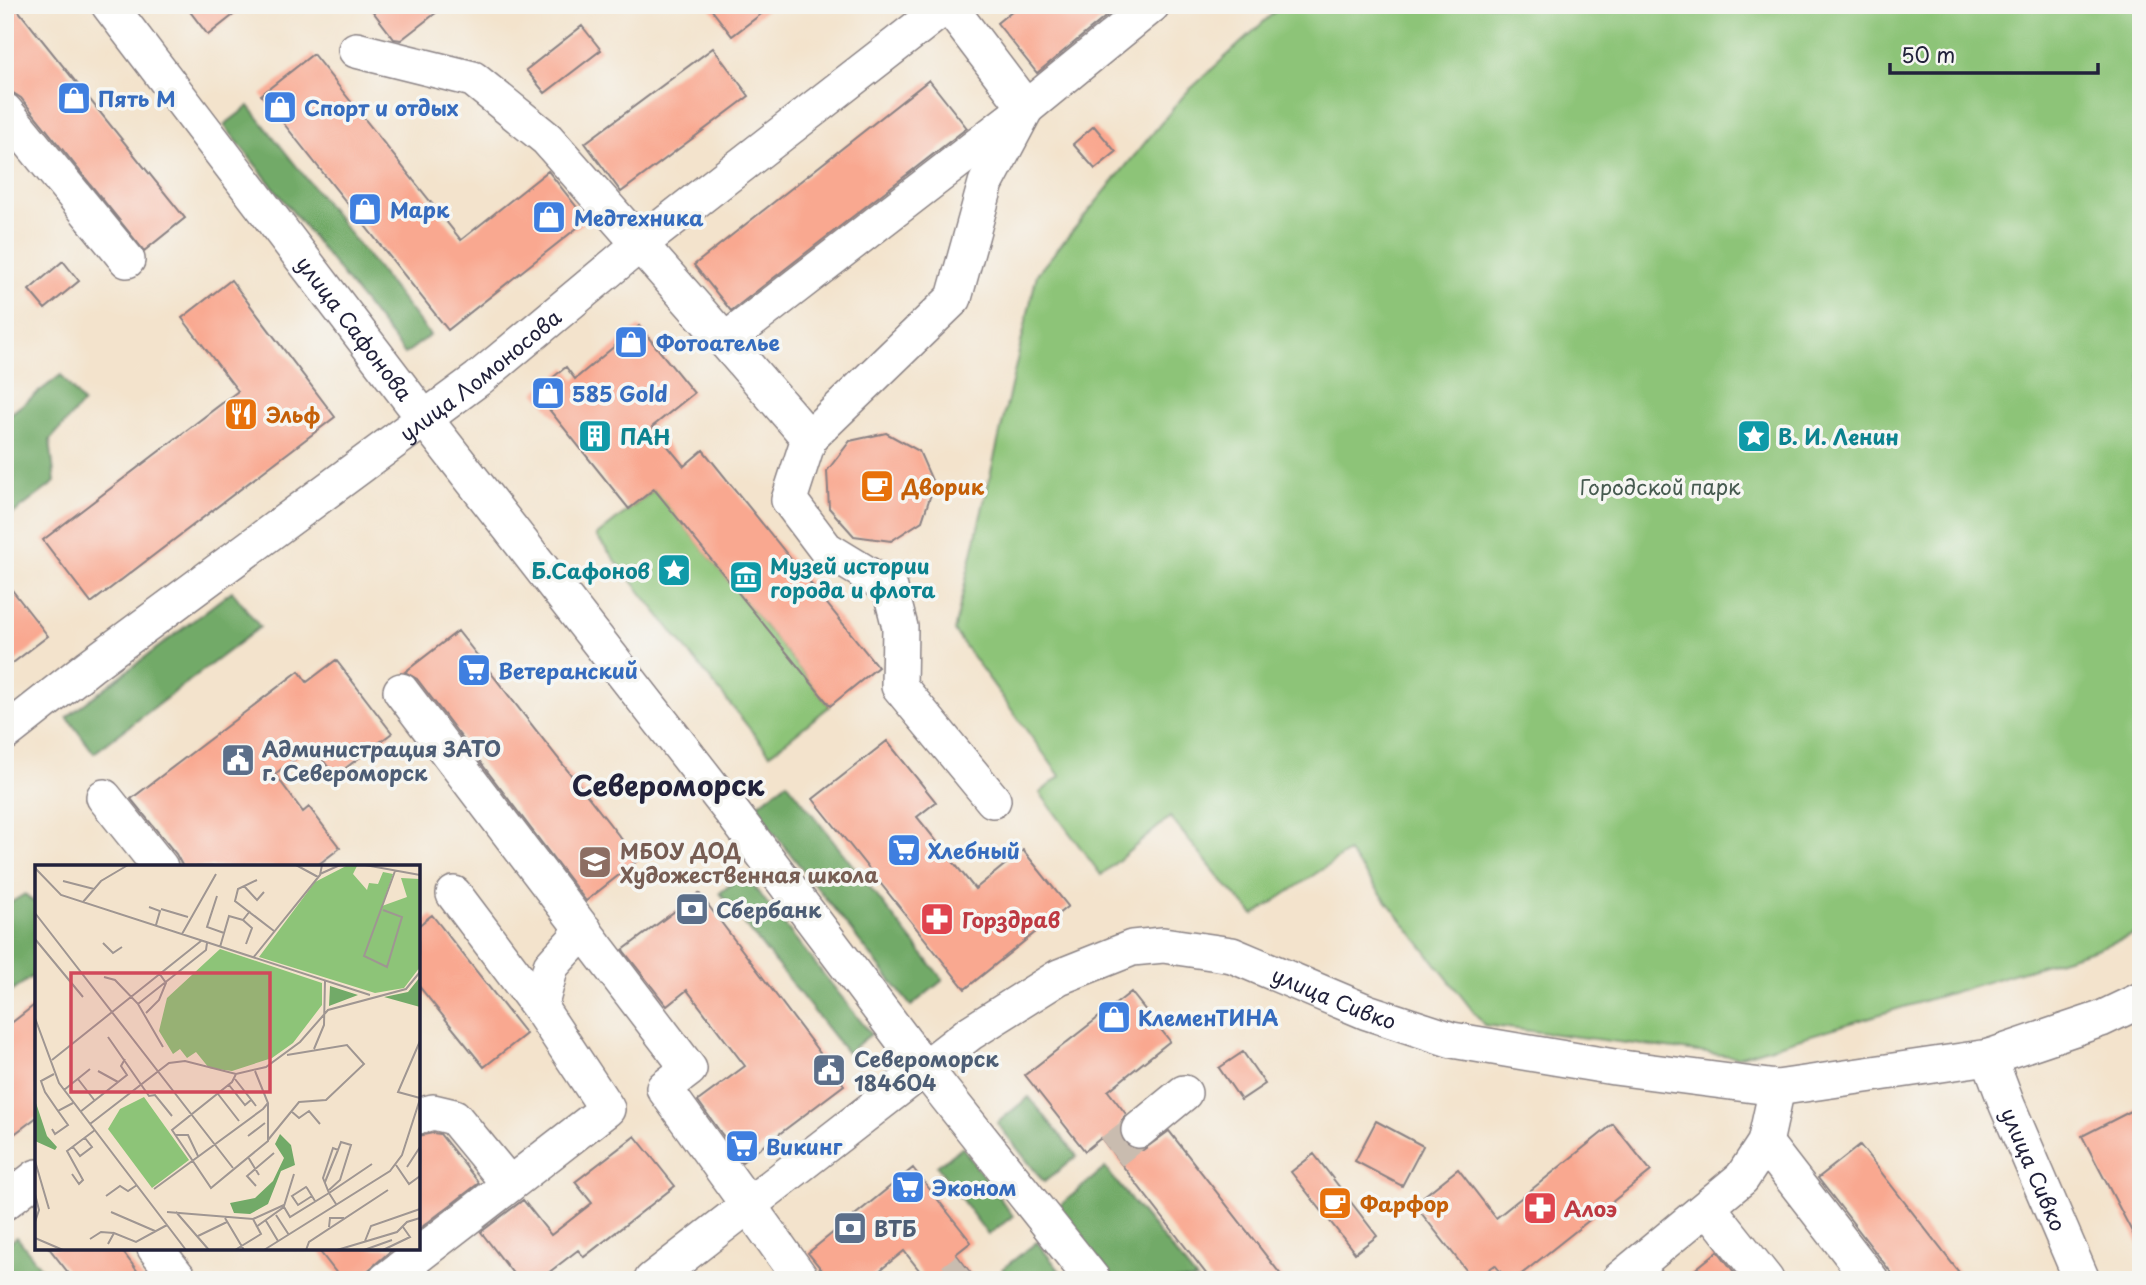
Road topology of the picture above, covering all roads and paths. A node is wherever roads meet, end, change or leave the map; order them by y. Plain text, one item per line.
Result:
1 (109, 5) edge
2 (947, 5) edge
3 (1152, 5) edge
4 (356, 50) dead end
5 (1026, 108) junction
6 (5, 111) edge
7 (640, 244) junction
8 (127, 260) dead end
9 (725, 341) junction
10 (424, 418) junction
11 (809, 438) junction
12 (401, 691) dead end
13 (5, 733) edge
14 (104, 797) dead end
15 (992, 800) dead end
16 (158, 865) edge
17 (454, 894) dead end
18 (584, 930) junction
19 (2141, 1000) edge
20 (540, 1009) junction
21 (1989, 1057) junction
22 (925, 1069) junction
23 (1777, 1088) junction
24 (1184, 1093) dead end
25 (420, 1115) edge
26 (1139, 1130) tunnel mouth
27 (1765, 1143) junction
28 (35, 1179) edge
29 (509, 1184) junction
30 (5, 1202) edge
31 (748, 1206) junction
32 (1708, 1207) junction
33 (157, 1250) edge
34 (180, 1280) edge
35 (386, 1280) edge
36 (652, 1280) edge
37 (802, 1280) edge
38 (1093, 1280) edge
39 (1619, 1280) edge
40 (1766, 1280) edge
41 (1871, 1280) edge
42 (2082, 1280) edge

1 - 10 street, улица Сафонова
2 - 5 street
2 - 7 street, улица Ломоносова
3 - 5 street
4 - 7 street
5 - 9 street
5 - 11 street
6 - 8 street
7 - 9 street
7 - 10 street, улица Ломоносова
9 - 11 street
10 - 13 street, улица Ломоносова
10 - 22 street, улица Сафонова
11 - 15 street
12 - 18 street
14 - 16 street
17 - 20 street
18 - 20 street
18 - 31 street
19 - 21 street, улица Сивко
20 - 29 street
21 - 23 street, улица Сивко
21 - 42 street, улица Сивко
22 - 23 street, улица Сивко
22 - 31 street, улица Сивко
22 - 38 street, улица Сафонова
23 - 27 street
24 - 26 street
25 - 29 street
27 - 32 street
27 - 41 street
28 - 30 street
29 - 35 street
31 - 36 street, улица Сивко
31 - 37 street
32 - 39 street
32 - 40 street
33 - 34 street

